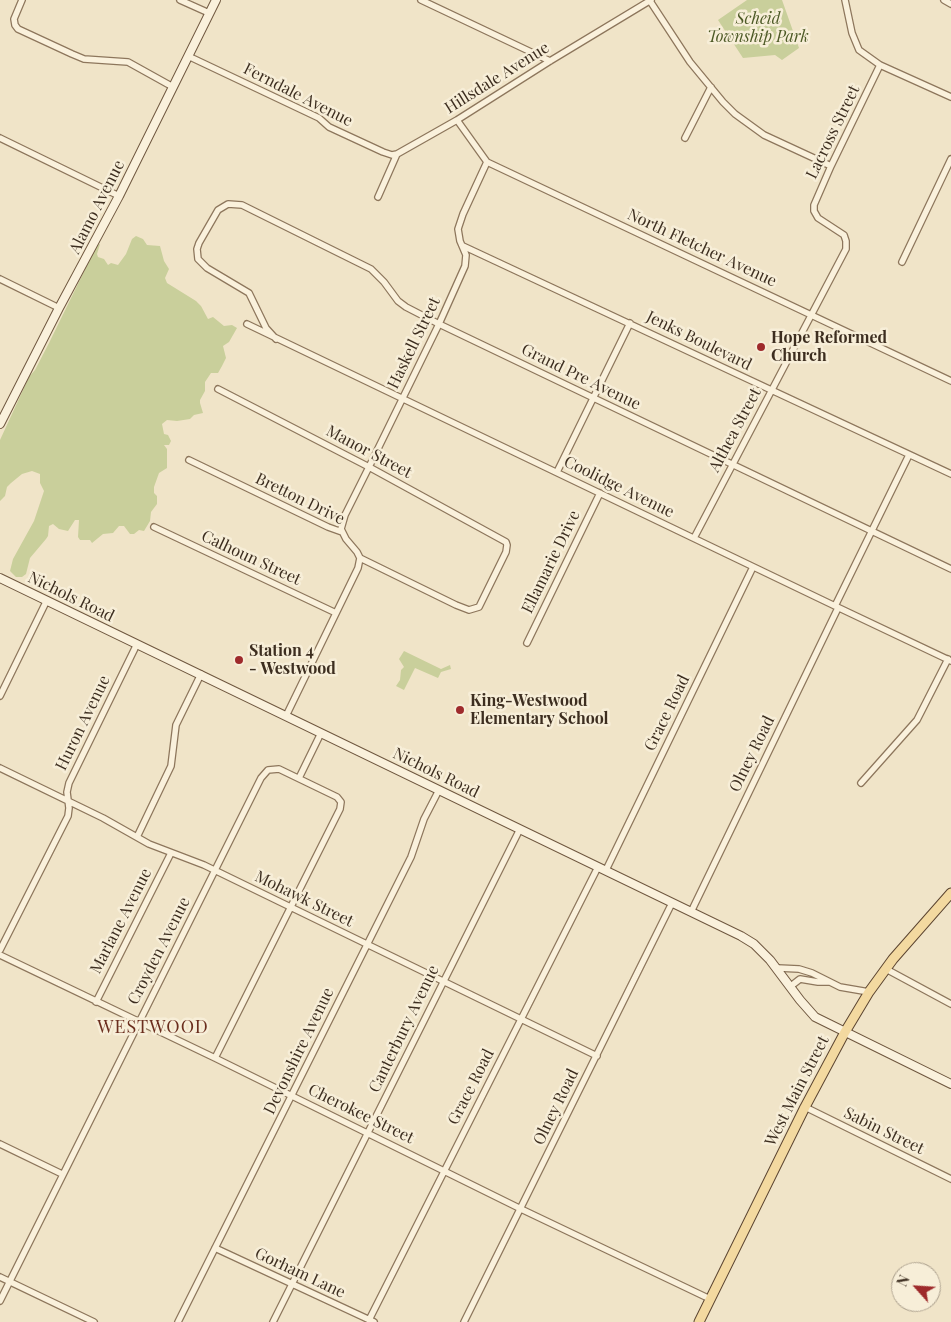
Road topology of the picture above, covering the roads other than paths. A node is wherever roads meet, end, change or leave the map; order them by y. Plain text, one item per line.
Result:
1 (22, 0) edge
2 (180, 0) edge
3 (216, 0) edge
4 (421, 0) edge
5 (650, 0) edge
6 (845, 0) edge
7 (944, 0) edge
8 (951, 4) edge
9 (209, 13) junction
10 (188, 56) junction
11 (550, 61) junction
12 (880, 65) junction
13 (173, 87) junction
14 (710, 88) junction
15 (951, 97) edge
16 (458, 120) junction
17 (0, 138) edge
18 (685, 138) dead end
19 (397, 154) junction
20 (951, 159) edge
21 (487, 162) junction
22 (831, 166) junction
23 (119, 196) junction
24 (378, 197) dead end
25 (814, 212) joint
26 (463, 246) junction
27 (902, 262) dead end
28 (0, 280) edge
29 (59, 308) junction
30 (811, 315) junction
31 (630, 323) junction
32 (246, 324) dead end
33 (439, 324) junction
34 (276, 339) junction
35 (951, 380) edge
36 (218, 389) dead end
37 (771, 390) junction
38 (594, 398) junction
39 (402, 399) junction
40 (0, 424) edge
41 (910, 454) junction
42 (189, 460) dead end
43 (732, 464) junction
44 (369, 466) junction
45 (557, 472) junction
46 (951, 474) edge
47 (600, 493) junction
48 (154, 526) dead end
49 (873, 531) junction
50 (342, 532) junction
51 (694, 538) junction
52 (360, 558) junction
53 (753, 567) junction
54 (951, 569) edge
55 (0, 578) edge
56 (47, 600) junction
57 (836, 607) junction
58 (471, 610) joint
59 (336, 613) junction
60 (527, 643) dead end
61 (138, 644) junction
62 (949, 660) edge
63 (200, 674) junction
64 (0, 696) edge
65 (286, 716) junction
66 (321, 733) junction
67 (0, 768) edge
68 (299, 778) junction
69 (861, 783) dead end
70 (439, 790) junction
71 (68, 802) junction
72 (520, 829) junction
73 (137, 837) junction
74 (171, 853) junction
75 (602, 868) junction
76 (215, 871) junction
77 (951, 893) edge
78 (672, 903) junction
79 (292, 908) junction
80 (691, 912) junction
81 (367, 944) junction
82 (0, 950) edge
83 (0, 955) edge
84 (778, 968) junction
85 (886, 969) junction
86 (443, 982) junction
87 (828, 982) junction
88 (791, 986) junction
89 (869, 992) junction
90 (96, 1002) junction
91 (951, 1004) edge
92 (520, 1019) junction
93 (138, 1022) junction
94 (845, 1032) junction
95 (597, 1056) junction
96 (215, 1058) junction
97 (951, 1084) edge
98 (292, 1096) junction
99 (805, 1107) junction
100 (368, 1133) junction
101 (0, 1144) edge
102 (444, 1170) junction
103 (62, 1174) junction
104 (951, 1179) edge
105 (520, 1209) junction
106 (215, 1248) junction
107 (0, 1277) edge
108 (10, 1281) junction
109 (292, 1284) junction
110 (710, 1299) junction
111 (0, 1301) edge
112 (372, 1321) edge
113 (94, 1322) edge
114 (178, 1322) edge
115 (273, 1322) edge
116 (464, 1322) edge
117 (699, 1322) edge

1 - 13 street
2 - 9 street
3 - 9 street, Alamo Avenue
4 - 11 street
5 - 11 street, Hillsdale Avenue
5 - 14 street
6 - 12 street
7 - 8 street
9 - 10 street, Alamo Avenue
10 - 13 street, Alamo Avenue
10 - 19 street, Ferndale Avenue
11 - 16 street, Hillsdale Avenue
12 - 15 street
12 - 22 street, Lacross Street
13 - 23 street, Alamo Avenue
14 - 18 street
14 - 22 street
16 - 19 street, Hillsdale Avenue
16 - 21 street
17 - 23 street
19 - 24 street
20 - 27 street
21 - 26 street, Haskell Street
21 - 30 street, North Fletcher Avenue
22 - 25 street, Lacross Street
23 - 29 street, Alamo Avenue
25 - 30 street, Althea Street
26 - 31 street, Jenks Boulevard
26 - 33 street, Haskell Street
28 - 29 street
29 - 40 street, Alamo Avenue
30 - 35 street, North Fletcher Avenue
30 - 37 street, Althea Street
31 - 37 street, Jenks Boulevard
31 - 38 street
32 - 34 street, Coolidge Avenue
33 - 34 street, Grand Pre Avenue
33 - 38 street, Grand Pre Avenue
33 - 39 street, Haskell Street
34 - 39 street, Coolidge Avenue
36 - 44 street, Manor Street
37 - 41 street, Jenks Boulevard
37 - 43 street, Althea Street
38 - 43 street, Grand Pre Avenue
38 - 45 street
39 - 44 street, Haskell Street
39 - 45 street, Coolidge Avenue
41 - 46 street, Jenks Boulevard
41 - 49 street, Olney Road
42 - 50 street, Bretton Drive
43 - 49 street, Grand Pre Avenue
43 - 51 street, Althea Street
44 - 50 street, Haskell Street
44 - 58 street, Manor Street
45 - 47 street, Coolidge Avenue
47 - 51 street, Coolidge Avenue
47 - 60 street, Ellamarie Drive
48 - 59 street, Calhoun Street
49 - 54 street, Grand Pre Avenue
49 - 57 street, Olney Road
50 - 52 street, Bretton Drive
51 - 53 street, Coolidge Avenue
52 - 58 street, Bretton Drive
52 - 59 street
53 - 57 street, Coolidge Avenue
53 - 75 street, Grace Road
55 - 56 street, Nichols Road
56 - 61 street, Nichols Road
56 - 64 street
57 - 62 street, Coolidge Avenue
57 - 80 street, Olney Road
59 - 65 street
61 - 63 street, Nichols Road
61 - 71 street, Huron Avenue
62 - 69 street
63 - 65 street, Nichols Road
63 - 73 street
65 - 66 street, Nichols Road
66 - 68 street
66 - 70 street, Nichols Road
67 - 71 street, Mohawk Street
68 - 76 street, Croyden Avenue
68 - 79 street, Croyden Avenue
70 - 72 street, Nichols Road
70 - 81 street, Devonshire Avenue
71 - 73 street, Mohawk Street
71 - 82 street, Huron Avenue
72 - 75 street, Nichols Road
72 - 86 street, Canterbury Avenue
73 - 74 street, Mohawk Street
74 - 76 street, Mohawk Street
74 - 90 street, Marlane Avenue
75 - 78 street, Nichols Road
75 - 92 street, Grace Road
76 - 79 street, Mohawk Street
76 - 93 street, Croyden Avenue
77 - 85 main road, West Main Street
78 - 80 street, Nichols Road
78 - 95 street, Olney Road
79 - 81 street, Mohawk Street
79 - 96 street
80 - 84 street, Nichols Road
81 - 86 street, Mohawk Street
81 - 98 street, Devonshire Avenue
83 - 90 street, Cherokee Street
84 - 87 street
84 - 88 street, Nichols Road
85 - 89 main road, West Main Street
85 - 91 street
86 - 92 street, Mohawk Street
86 - 100 street, Canterbury Avenue
87 - 88 street
87 - 89 street
88 - 94 street, Nichols Road
89 - 94 main road, West Main Street
90 - 93 street, Cherokee Street
92 - 95 street, Mohawk Street
92 - 102 street, Grace Road
93 - 96 street, Cherokee Street
93 - 103 street, Croyden Avenue
94 - 97 street, Nichols Road
94 - 99 main road, West Main Street
95 - 105 street, Olney Road
96 - 98 street, Cherokee Street
98 - 100 street, Cherokee Street
98 - 106 street, Devonshire Avenue
99 - 104 street, Sabin Street
99 - 110 main road, West Main Street
100 - 102 street, Cherokee Street
100 - 109 street, Canterbury Avenue
101 - 103 street
102 - 105 street, Cherokee Street
102 - 112 street, Grace Road
103 - 108 street, Croyden Avenue
105 - 110 street, Cherokee Street
105 - 116 street, Olney Road
106 - 109 street, Gorham Lane
106 - 114 street, Devonshire Avenue
107 - 108 street
108 - 111 street, Croyden Avenue
108 - 113 street
109 - 112 street, Gorham Lane
109 - 115 street, Canterbury Avenue
110 - 117 main road, West Main Street

